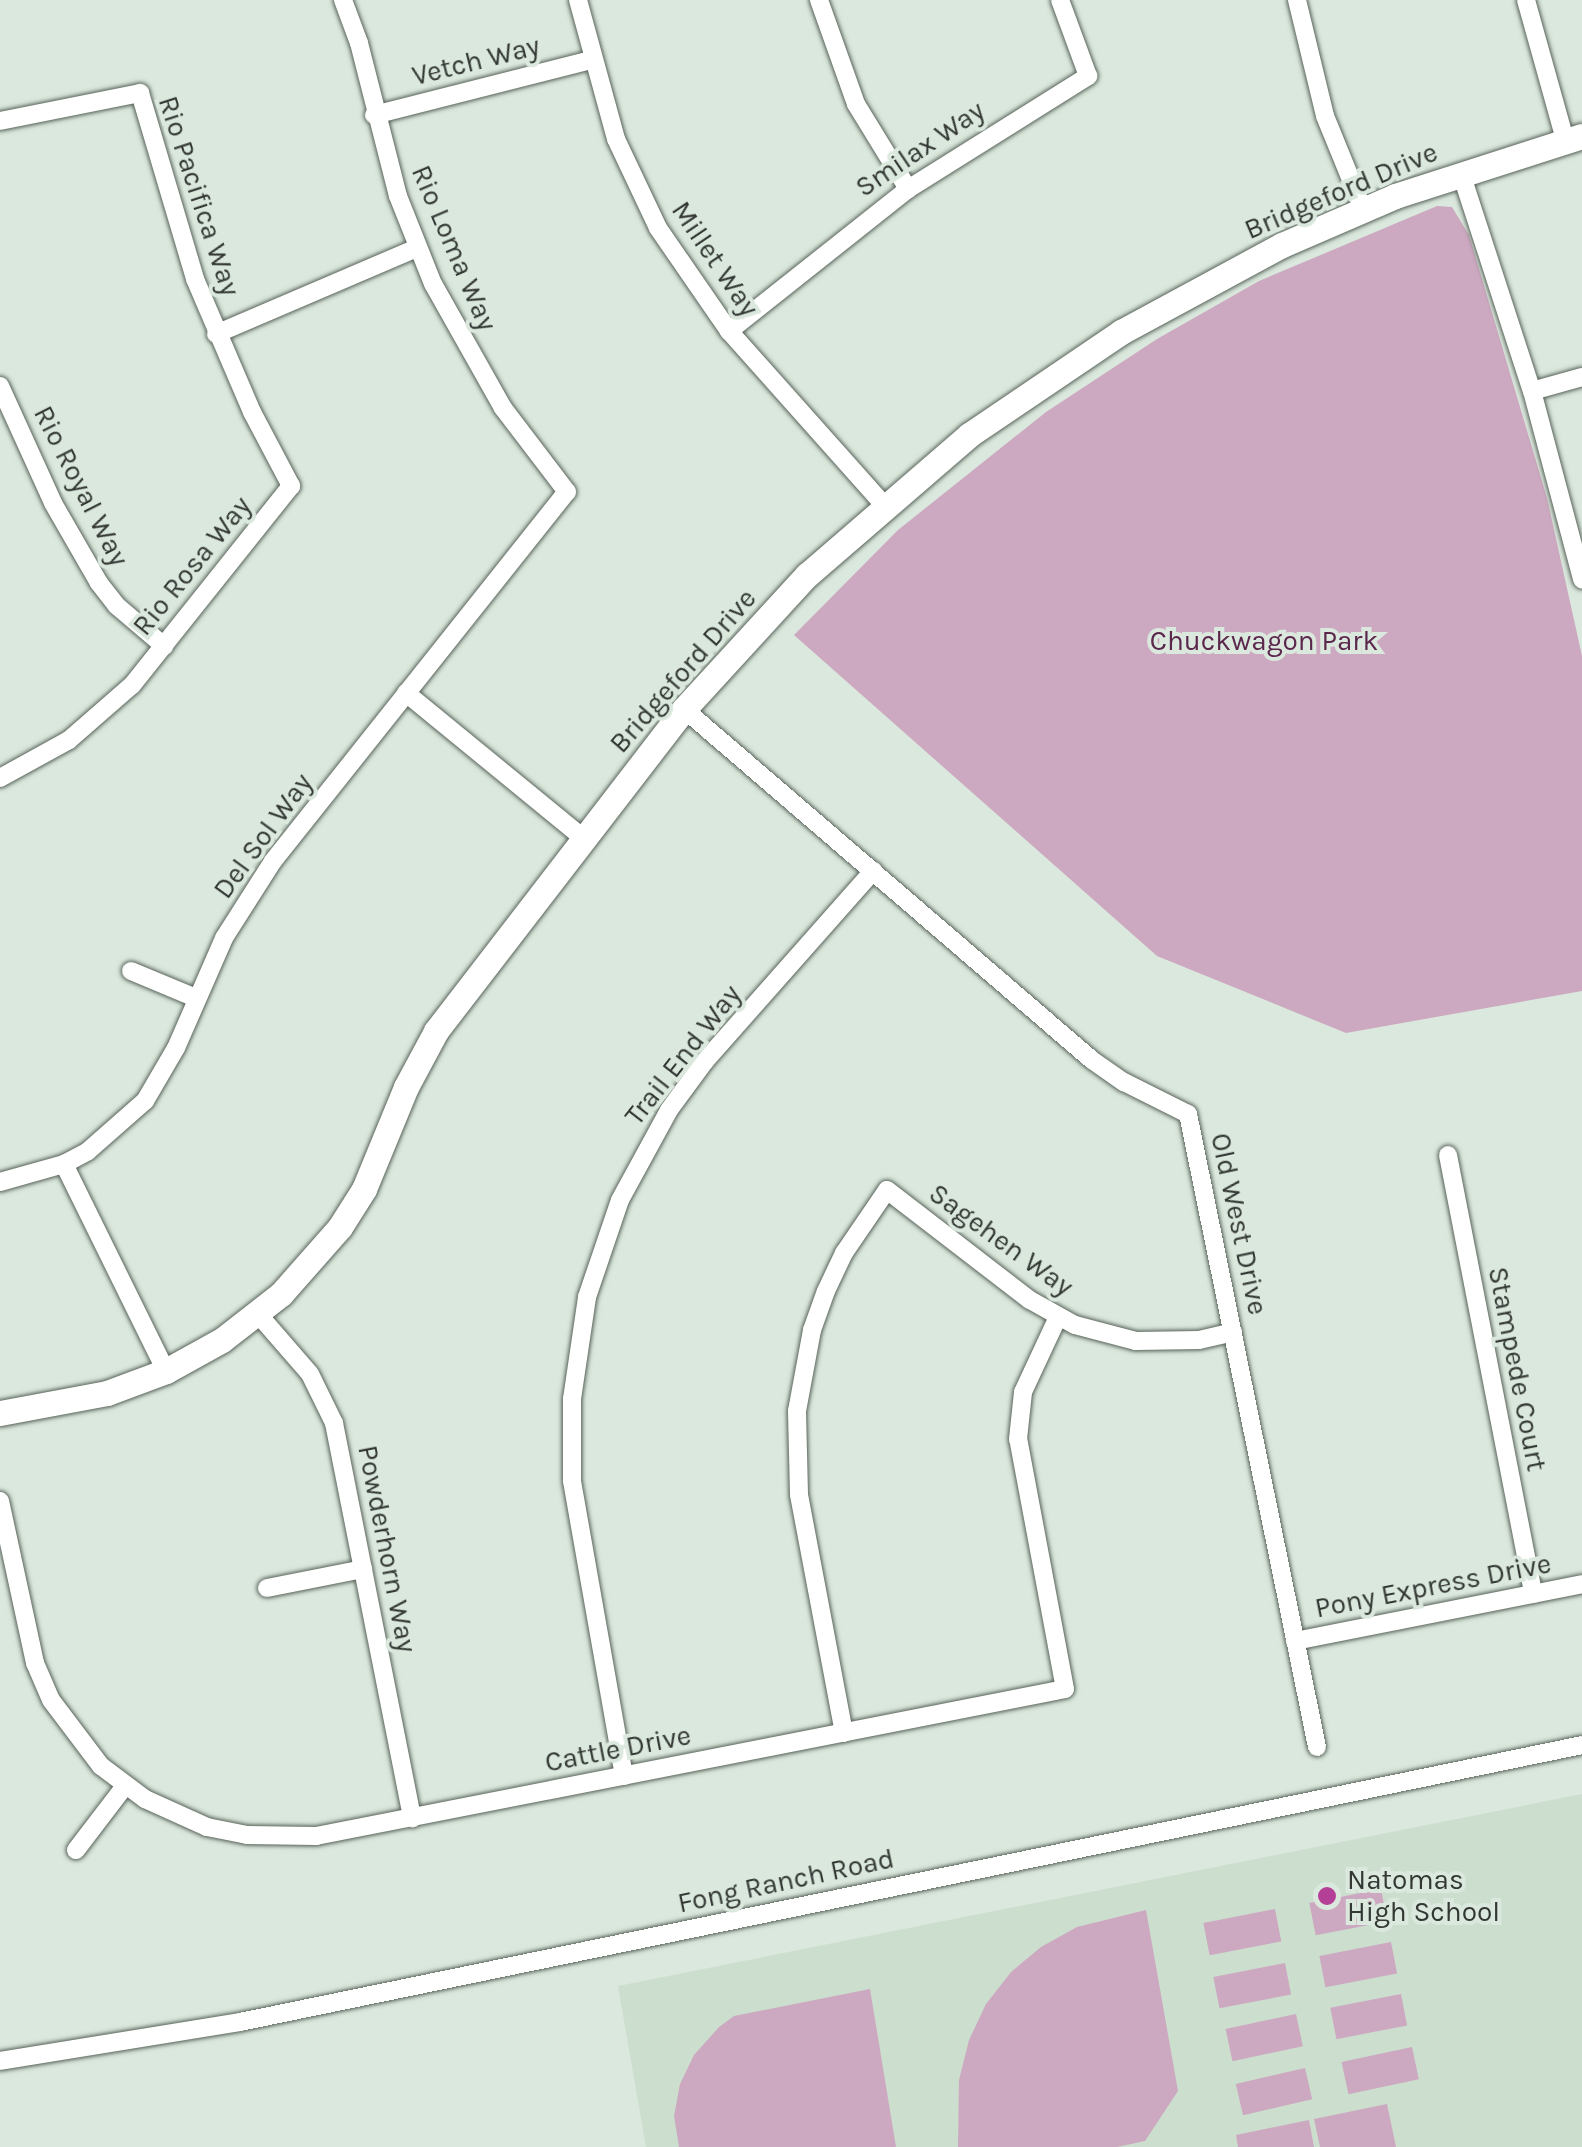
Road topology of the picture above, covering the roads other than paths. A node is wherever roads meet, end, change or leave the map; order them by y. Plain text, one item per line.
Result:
1 (343, 0) edge
2 (578, 0) edge
3 (819, 0) edge
4 (1060, 0) edge
5 (1297, 0) edge
6 (1526, 0) edge
7 (590, 60) junction
8 (374, 116) junction
9 (0, 121) edge
10 (1574, 138) edge
11 (1461, 172) junction
12 (908, 189) junction
13 (1363, 210) junction
14 (417, 248) junction
15 (729, 331) junction
16 (216, 334) junction
17 (1582, 378) edge
18 (0, 386) edge
19 (1532, 391) junction
20 (567, 492) joint
21 (884, 505) junction
22 (1582, 579) edge
23 (164, 646) junction
24 (406, 694) junction
25 (684, 709) junction
26 (0, 778) edge
27 (584, 838) junction
28 (872, 871) junction
29 (131, 971) dead end
30 (196, 998) junction
31 (1448, 1155) dead end
32 (64, 1164) junction
33 (0, 1182) edge
34 (258, 1314) junction
35 (1058, 1317) junction
36 (1233, 1332) junction
37 (166, 1371) junction
38 (0, 1414) edge
39 (0, 1501) edge
40 (364, 1570) junction
41 (1582, 1584) edge
42 (267, 1588) dead end
43 (1533, 1594) junction
44 (1295, 1641) junction
45 (844, 1733) junction
46 (1582, 1746) edge
47 (1317, 1747) dead end
48 (624, 1776) junction
49 (125, 1786) junction
50 (412, 1818) junction
51 (76, 1850) dead end
52 (0, 2061) edge

1 - 8 street, Rio Loma Way
2 - 7 street, Millet Way
3 - 12 street
4 - 12 street, Smilax Way
5 - 13 street
6 - 10 street
7 - 8 street, Vetch Way
7 - 15 street, Millet Way
8 - 14 street, Rio Loma Way
9 - 16 street, Rio Pacifica Way
10 - 11 street, Bridgeford Drive
11 - 13 street, Bridgeford Drive
11 - 19 street
12 - 15 street, Smilax Way
13 - 21 street, Bridgeford Drive
14 - 16 street
14 - 20 street, Rio Loma Way
15 - 21 street, Millet Way
16 - 23 street, Rio Rosa Way
17 - 19 street
18 - 23 street, Rio Royal Way
19 - 22 street
20 - 24 street, Del Sol Way
21 - 25 street, Bridgeford Drive
23 - 26 street, Rio Rosa Way
24 - 27 street
24 - 30 street, Del Sol Way
25 - 27 street, Bridgeford Drive
25 - 28 street, Old West Drive
27 - 34 street, Bridgeford Drive
28 - 36 street, Old West Drive
28 - 48 street, Trail End Way
29 - 30 street
30 - 32 street, Del Sol Way
31 - 43 street, Stampede Court
32 - 33 street, Del Sol Way
32 - 37 street
34 - 37 street, Bridgeford Drive
34 - 40 street, Powderhorn Way
35 - 36 street, Sagehen Way
35 - 45 street, Cattle Drive
35 - 45 street, Sagehen Way
36 - 44 street, Old West Drive
37 - 38 street, Bridgeford Drive
39 - 49 street, Cattle Drive
40 - 42 street
40 - 50 street, Powderhorn Way
41 - 43 street, Pony Express Drive
43 - 44 street, Pony Express Drive
44 - 47 street, Old West Drive
45 - 48 street, Cattle Drive
46 - 52 street, Fong Ranch Road
48 - 50 street, Cattle Drive
49 - 50 street, Cattle Drive
49 - 51 street

